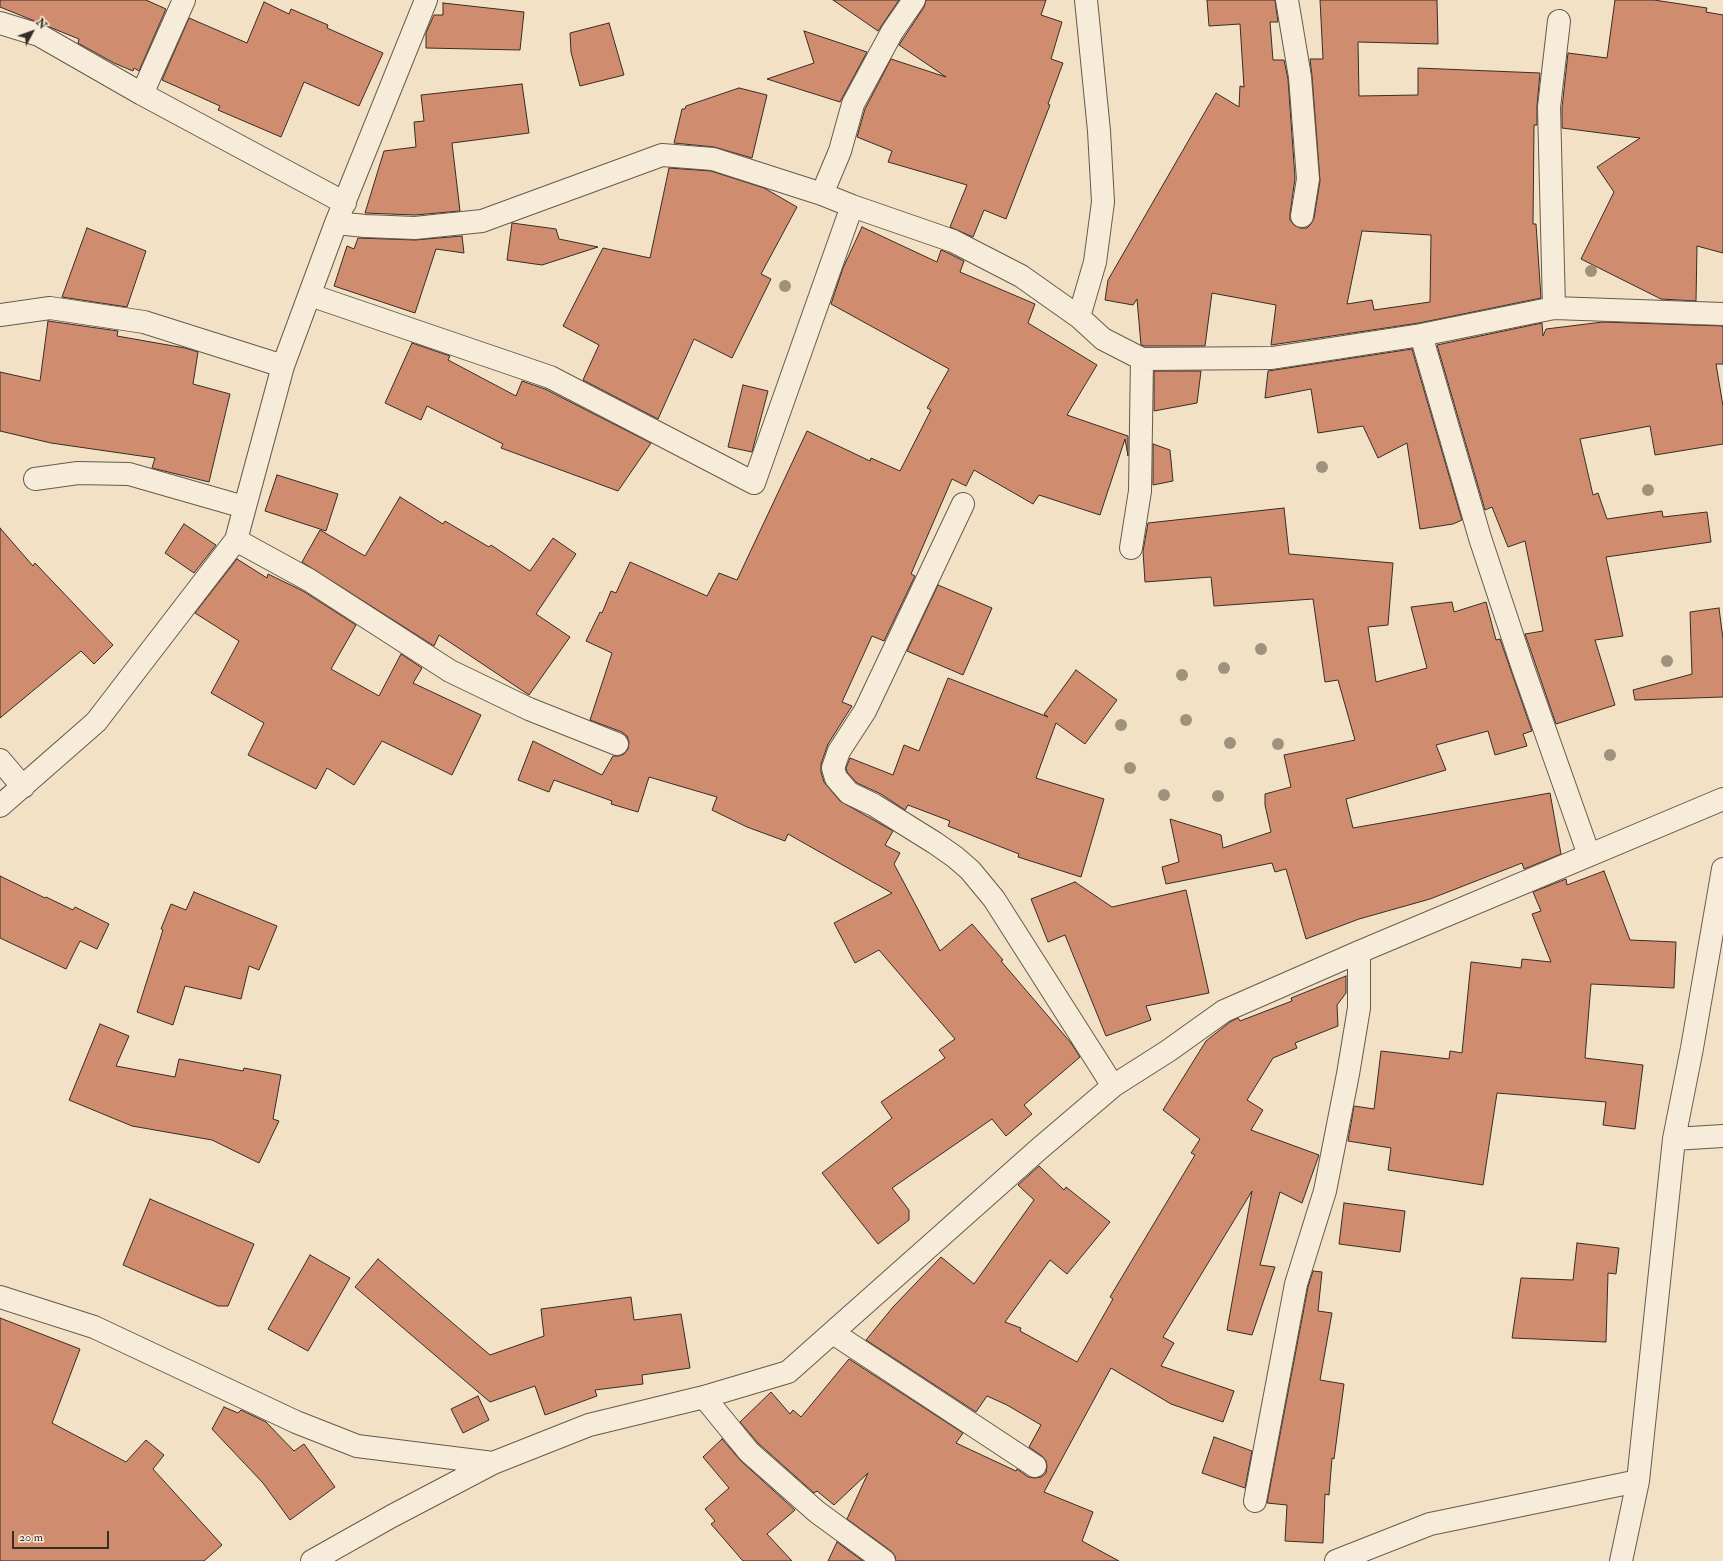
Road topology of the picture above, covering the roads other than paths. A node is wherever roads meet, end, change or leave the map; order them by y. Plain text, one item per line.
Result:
1 (184, 0) edge
2 (426, 0) edge
3 (914, 0) edge
4 (1086, 0) edge
5 (1287, 0) edge
6 (1559, 21) dead end
7 (0, 23) edge
8 (142, 94) junction
9 (822, 194) junction
10 (344, 203) junction
11 (852, 206) junction
12 (1302, 216) dead end
13 (336, 224) junction
14 (310, 295) junction
15 (1554, 308) junction
16 (1723, 314) edge
17 (0, 315) edge
18 (1079, 317) junction
19 (1421, 335) junction
20 (1142, 359) junction
21 (283, 366) junction
22 (35, 479) dead end
23 (963, 504) dead end
24 (244, 507) junction
25 (236, 540) junction
26 (1131, 548) dead end
27 (617, 744) dead end
28 (0, 760) edge
29 (23, 787) junction
30 (1723, 799) edge
31 (0, 806) edge
32 (1589, 855) junction
33 (1723, 869) edge
34 (1719, 917) edge
35 (1359, 952) junction
36 (1113, 1086) junction
37 (1723, 1136) edge
38 (1674, 1139) junction
39 (0, 1297) edge
40 (833, 1333) junction
41 (704, 1397) junction
42 (492, 1463) junction
43 (1035, 1466) dead end
44 (1638, 1481) junction
45 (1255, 1501) dead end
46 (312, 1561) edge
47 (884, 1561) edge
48 (1336, 1561) edge
49 (1621, 1561) edge

1 - 8 street
2 - 10 street
3 - 9 street
4 - 18 street
5 - 12 street
6 - 15 street
7 - 8 street
8 - 10 street
9 - 11 street
9 - 13 street
10 - 13 street
11 - 14 street
11 - 18 street
13 - 14 street
14 - 21 street
15 - 16 street
15 - 19 street
17 - 21 street
18 - 20 street
19 - 20 street
19 - 32 street
20 - 26 street
21 - 24 street
22 - 24 street
23 - 36 street
24 - 25 street
25 - 27 street
25 - 29 street
28 - 29 street
29 - 31 street
30 - 32 street
32 - 35 street
33 - 34 street
34 - 38 street
35 - 36 street
35 - 45 street
36 - 40 street
37 - 38 street
38 - 44 street
39 - 42 street
40 - 41 street
40 - 43 street
41 - 42 street
41 - 47 street
42 - 46 street
44 - 48 street
44 - 49 street

